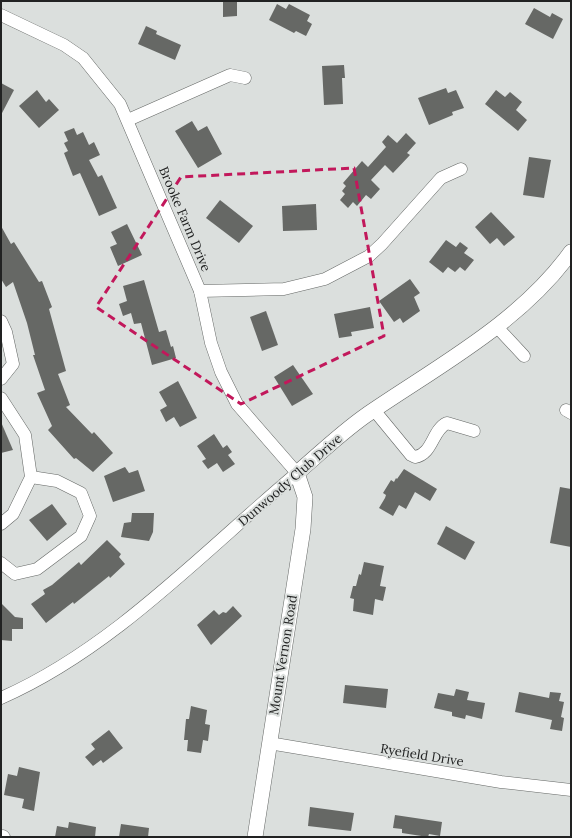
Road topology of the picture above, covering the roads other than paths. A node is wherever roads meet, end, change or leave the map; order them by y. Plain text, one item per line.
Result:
1 (1, 15) edge
2 (245, 78) dead end
3 (128, 120) junction
4 (461, 169) dead end
5 (571, 252) edge
6 (200, 291) junction
7 (1, 321) edge
8 (497, 327) junction
9 (524, 356) dead end
10 (1, 379) edge
11 (1, 398) edge
12 (374, 410) junction
13 (474, 431) dead end
14 (297, 473) junction
15 (31, 477) junction
16 (1, 524) edge
17 (1, 563) edge
18 (1, 698) edge
19 (269, 743) junction
20 (571, 790) edge
21 (255, 837) edge

1 - 3 street, Brooke Farm Drive
2 - 3 street
3 - 6 street, Brooke Farm Drive
4 - 6 street
5 - 8 main road, Dunwoody Club Drive
6 - 14 street, Brooke Farm Drive
7 - 10 street
8 - 9 street
8 - 12 main road, Dunwoody Club Drive
11 - 15 street
12 - 13 street
12 - 14 main road, Dunwoody Club Drive
14 - 18 street, Dunwoody Club Drive
14 - 19 main road, Mount Vernon Road
15 - 16 street
15 - 17 street
19 - 20 street, Ryefield Drive
19 - 21 main road, Mount Vernon Road

